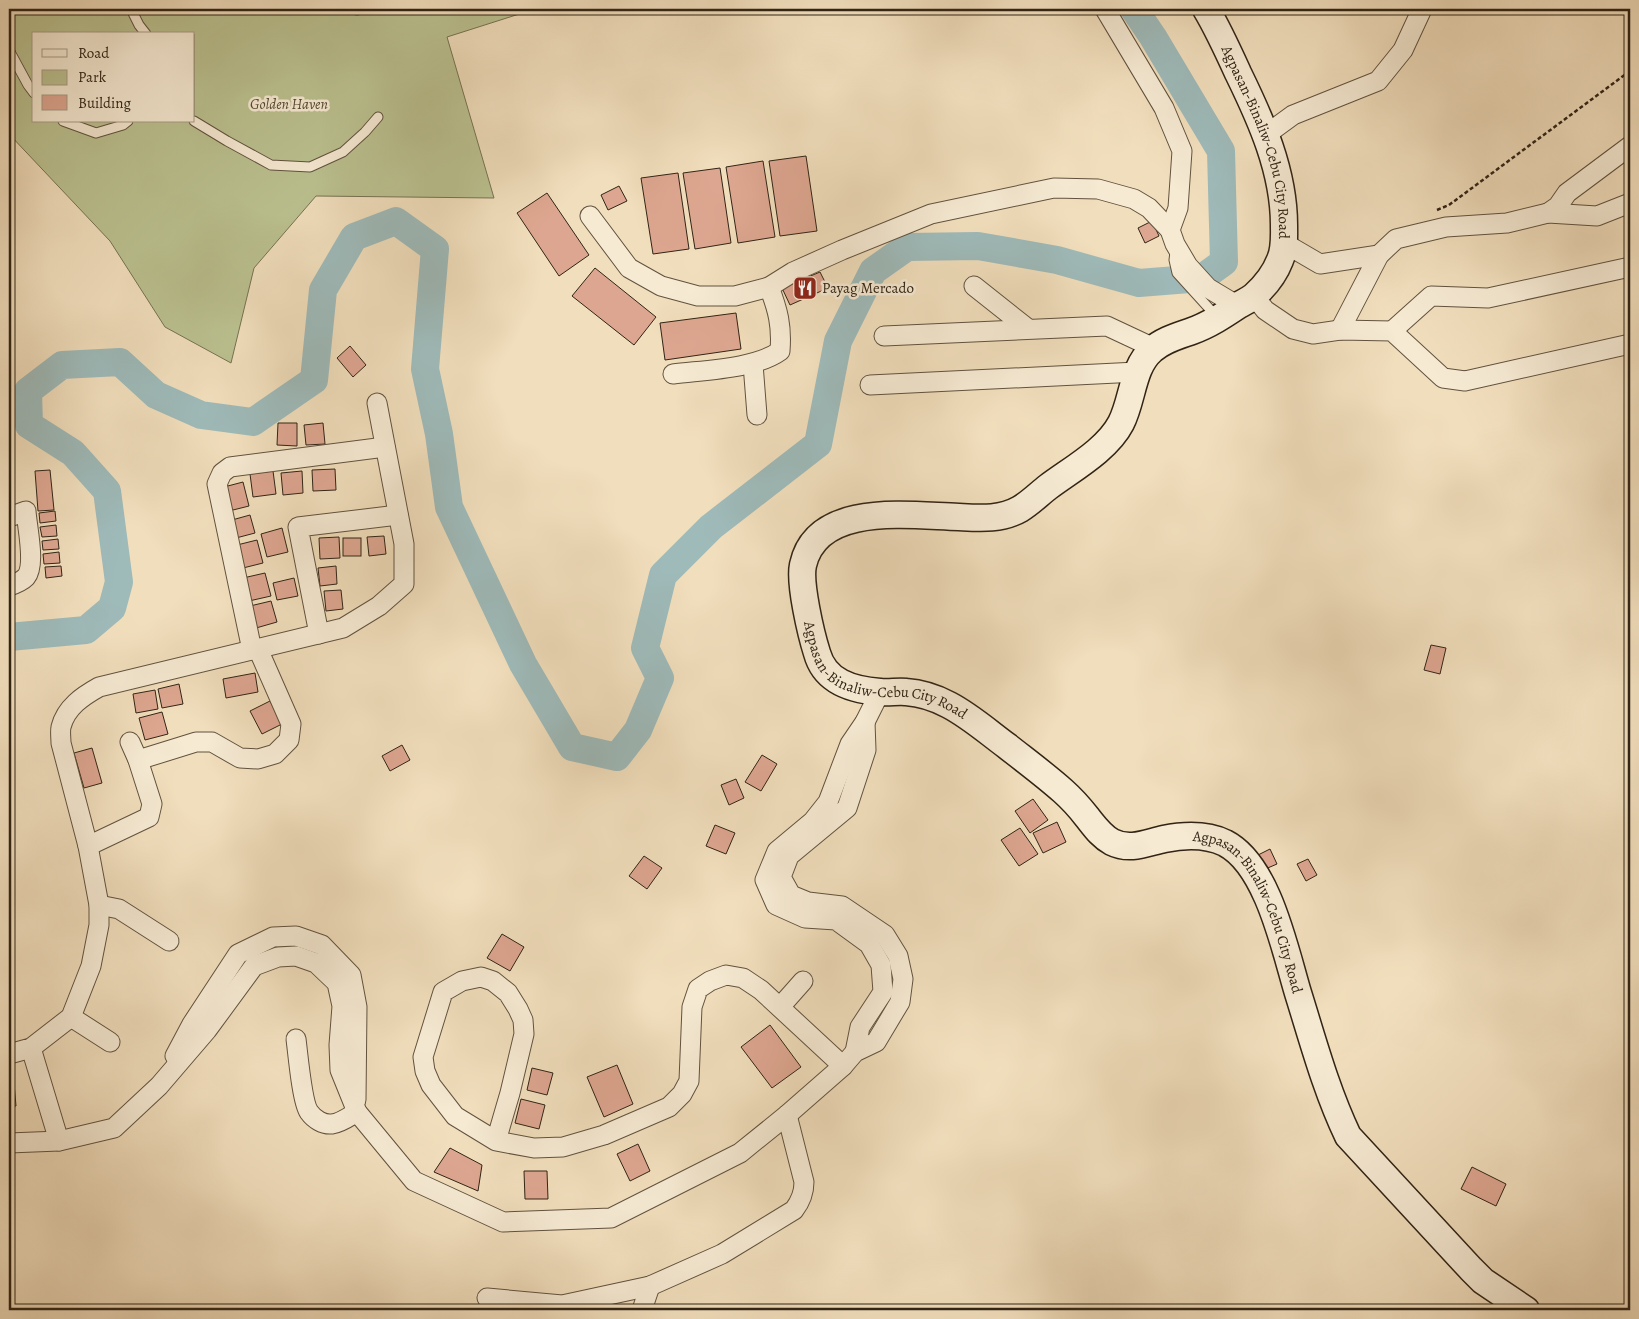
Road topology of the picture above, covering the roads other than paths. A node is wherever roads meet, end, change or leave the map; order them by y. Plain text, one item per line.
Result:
1 (131, 9) edge
2 (1104, 9) edge
3 (1206, 9) edge
4 (1422, 9) edge
5 (144, 32) edge
6 (9, 50) edge
7 (32, 90) edge
8 (378, 117) dead end
9 (66, 122) edge
10 (127, 122) edge
11 (195, 122) edge
12 (1267, 134) junction
13 (1630, 146) edge
14 (1630, 203) edge
15 (1548, 213) junction
16 (590, 216) dead end
17 (1173, 237) junction
18 (1284, 243) junction
19 (1379, 255) junction
20 (1630, 267) edge
21 (974, 286) dead end
22 (770, 287) junction
23 (1237, 307) junction
24 (1027, 328) junction
25 (1340, 330) junction
26 (1392, 331) junction
27 (884, 336) dead end
28 (1630, 344) edge
29 (1154, 348) junction
30 (753, 364) junction
31 (1137, 372) junction
32 (673, 374) dead end
33 (870, 385) dead end
34 (377, 403) dead end
35 (758, 416) dead end
36 (385, 447) junction
37 (398, 515) junction
38 (9, 517) edge
39 (9, 586) edge
40 (319, 634) junction
41 (255, 649) junction
42 (880, 692) junction
43 (865, 722) junction
44 (130, 742) dead end
45 (138, 760) junction
46 (828, 802) junction
47 (847, 808) junction
48 (88, 846) junction
49 (99, 905) junction
50 (169, 940) dead end
51 (803, 982) dead end
52 (780, 1007) junction
53 (71, 1017) junction
54 (296, 1039) dead end
55 (110, 1042) dead end
56 (31, 1048) junction
57 (9, 1054) edge
58 (849, 1059) junction
59 (356, 1112) junction
60 (786, 1116) junction
61 (59, 1141) junction
62 (496, 1141) junction
63 (9, 1143) edge
64 (650, 1286) junction
65 (487, 1298) dead end
66 (642, 1310) edge
67 (1526, 1310) edge

1 - 5 lane
2 - 17 street
3 - 12 main road, Agpasan-Binaliw-Cebu City Road
4 - 12 street
6 - 7 lane
8 - 11 lane
9 - 10 lane
12 - 18 main road, Agpasan-Binaliw-Cebu City Road
13 - 15 street
14 - 15 street
15 - 19 street
16 - 22 street
17 - 22 street
17 - 23 street
18 - 19 street
18 - 23 main road, Agpasan-Binaliw-Cebu City Road
19 - 25 street
20 - 26 street
21 - 24 street
22 - 30 street
23 - 25 street
23 - 29 main road, Agpasan-Binaliw-Cebu City Road
24 - 27 street
24 - 29 street
25 - 26 street
26 - 28 street
29 - 31 main road, Agpasan-Binaliw-Cebu City Road
30 - 32 street
30 - 35 street
31 - 33 street
31 - 42 main road, Agpasan-Binaliw-Cebu City Road
34 - 36 street
36 - 37 street
36 - 41 street
37 - 40 street
37 - 40 street
38 - 39 street
40 - 41 street
41 - 45 street
41 - 48 street
42 - 43 street
42 - 67 main road, Agpasan-Binaliw-Cebu City Road
43 - 46 street
43 - 47 street
44 - 45 street
45 - 48 street
46 - 47 street
46 - 58 street
47 - 58 street
48 - 49 street
49 - 50 street
49 - 53 street
51 - 52 street
52 - 58 street
52 - 62 street
53 - 55 street
53 - 56 street
54 - 59 street
56 - 57 street
56 - 61 street
58 - 60 street
59 - 60 street
59 - 61 street
60 - 64 street
61 - 63 street
62 - 62 street
64 - 65 street
64 - 66 street

